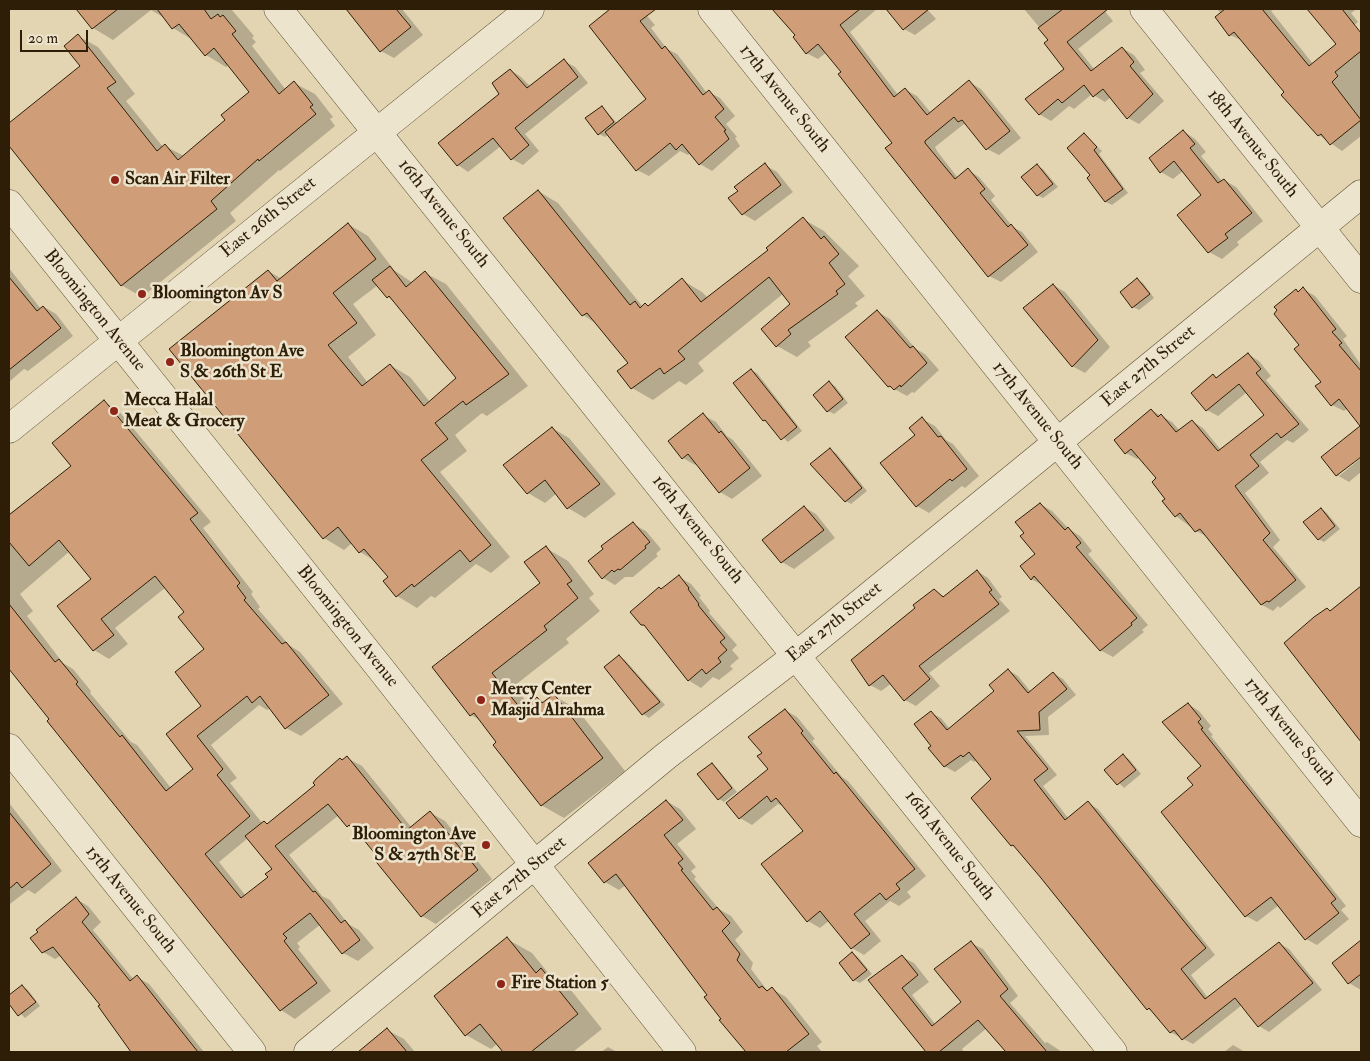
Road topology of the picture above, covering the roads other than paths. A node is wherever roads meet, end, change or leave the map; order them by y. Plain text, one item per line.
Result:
1 (278, 9) edge
2 (530, 9) edge
3 (712, 9) edge
4 (1144, 9) edge
5 (377, 132) junction
6 (1361, 194) edge
7 (9, 204) edge
8 (1320, 228) junction
9 (1361, 279) edge
10 (118, 341) junction
11 (9, 429) edge
12 (1058, 442) junction
13 (797, 655) junction
14 (9, 748) edge
15 (1361, 823) edge
16 (533, 865) junction
17 (252, 1052) edge
18 (308, 1052) edge
19 (682, 1052) edge
20 (1113, 1052) edge

1 - 5 street, 16th Avenue South
2 - 5 street, East 26th Street
3 - 12 street, 17th Avenue South
4 - 8 street, 18th Avenue South
5 - 10 street, East 26th Street
5 - 13 street, 16th Avenue South
6 - 8 street, East 27th Street
7 - 10 street, Bloomington Avenue
8 - 9 street, 18th Avenue South
8 - 12 street, East 27th Street
10 - 11 street, East 26th Street
10 - 16 street, Bloomington Avenue
12 - 13 street, East 27th Street
12 - 15 street, 17th Avenue South
13 - 16 street, East 27th Street
13 - 20 street, 16th Avenue South
14 - 17 street, 15th Avenue South
16 - 18 street, East 27th Street
16 - 19 street, Bloomington Avenue

